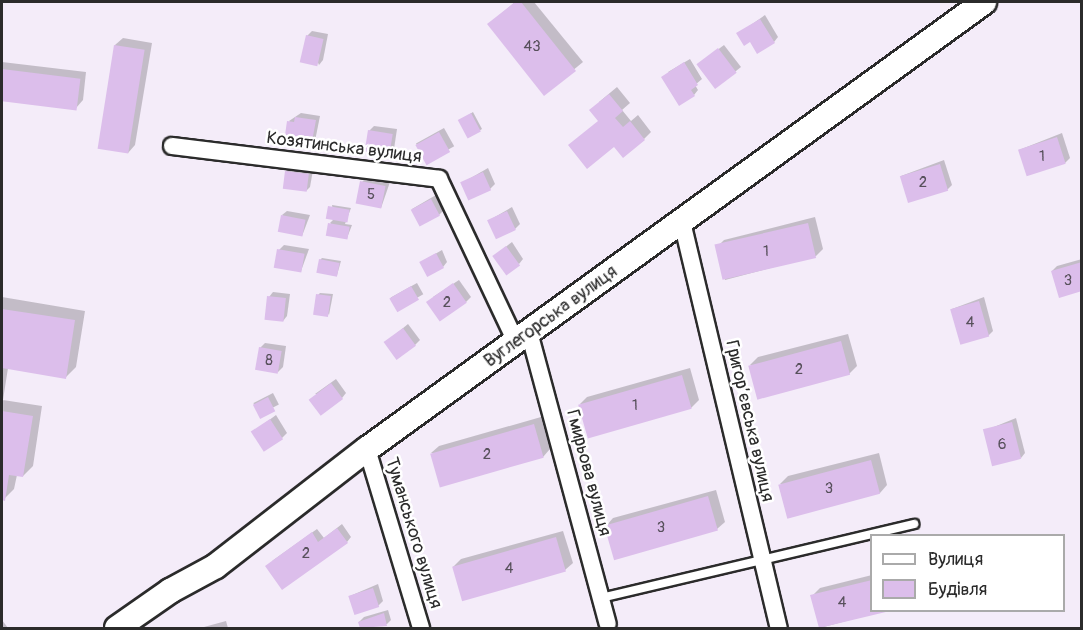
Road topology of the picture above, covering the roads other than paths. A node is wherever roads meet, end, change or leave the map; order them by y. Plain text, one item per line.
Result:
1 (984, 2) edge
2 (172, 146) dead end
3 (682, 222) junction
4 (523, 337) junction
5 (367, 449) junction
6 (914, 524) dead end
7 (873, 534) edge
8 (870, 535) edge
9 (762, 561) junction
10 (601, 598) junction
11 (608, 624) dead end
12 (117, 628) edge
13 (421, 628) edge
14 (779, 628) edge

1 - 3 main road, Вуглегорська вулиця
2 - 4 street, Козятинська вулиця
3 - 4 main road, Вуглегорська вулиця
3 - 9 street, Григор’євська вулиця
4 - 5 main road, Вуглегорська вулиця
4 - 10 street, Гмирьова вулиця
5 - 12 main road, Вуглегорська вулиця
5 - 13 street, Туманського вулиця
6 - 7 lane
8 - 9 lane
9 - 10 lane
9 - 14 street, Григор’євська вулиця
10 - 11 street, Гмирьова вулиця

